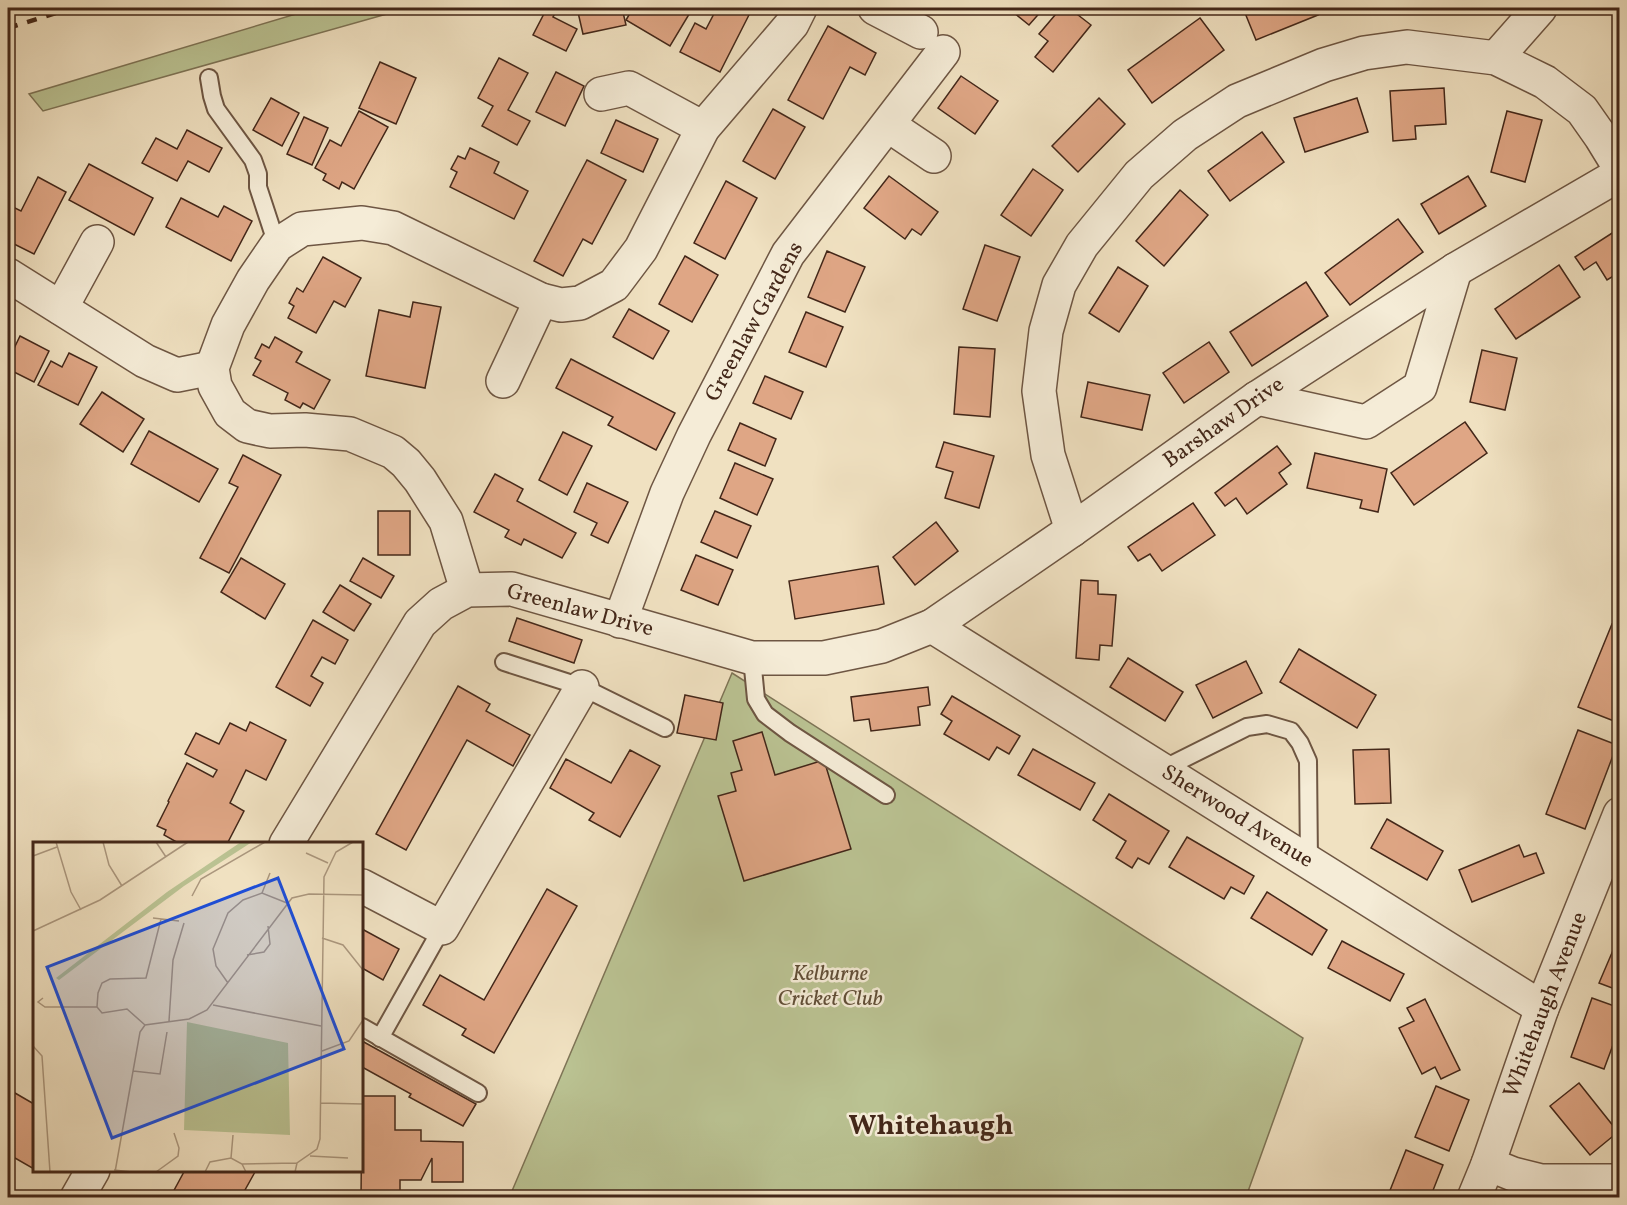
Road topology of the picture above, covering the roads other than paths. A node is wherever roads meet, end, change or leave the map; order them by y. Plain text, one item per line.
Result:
1 (800, 8) edge
2 (875, 8) edge
3 (1540, 8) edge
4 (1496, 58) junction
5 (209, 78) dead end
6 (601, 93) dead end
7 (888, 125) junction
8 (703, 128) junction
9 (934, 156) dead end
10 (1620, 168) edge
11 (1620, 174) edge
12 (97, 242) dead end
13 (278, 245) junction
14 (1455, 270) junction
15 (8, 275) edge
16 (541, 300) junction
17 (62, 308) junction
18 (212, 368) junction
19 (502, 381) dead end
20 (1257, 399) junction
21 (1072, 530) junction
22 (467, 590) junction
23 (620, 621) junction
24 (932, 626) junction
25 (752, 658) junction
26 (824, 658) joint
27 (504, 662) dead end
28 (582, 687) junction
29 (665, 728) dead end
30 (1161, 770) junction
31 (886, 795) dead end
32 (1620, 814) edge
33 (287, 842) edge
34 (1309, 862) junction
35 (363, 887) edge
36 (442, 928) junction
37 (1542, 1008) junction
38 (363, 1028) edge
39 (380, 1038) junction
40 (478, 1093) dead end
41 (1488, 1164) junction
42 (92, 1172) edge
43 (1620, 1180) edge
44 (77, 1197) edge
45 (1474, 1197) edge

1 - 8 street
2 - 7 street, Greenlaw Gardens
3 - 4 street
4 - 10 street
4 - 21 street
5 - 13 lane
6 - 8 street
7 - 9 street
7 - 23 street, Greenlaw Gardens
8 - 16 street
11 - 14 street, Barshaw Drive
12 - 17 street
13 - 16 street
13 - 18 street
14 - 20 street, Barshaw Drive
14 - 20 street
15 - 17 street
16 - 19 street
17 - 18 street
18 - 22 street
20 - 21 street, Barshaw Drive
21 - 24 street, Barshaw Drive
22 - 23 street, Greenlaw Drive
22 - 33 street, Greenlaw Drive
23 - 25 street, Greenlaw Drive
24 - 26 street, Barshaw Drive
24 - 30 street, Sherwood Avenue
25 - 26 street, Greenlaw Drive
25 - 31 lane
27 - 28 lane
28 - 29 lane
28 - 36 street
30 - 34 street, Sherwood Avenue
30 - 34 lane
32 - 37 street, Whitehaugh Avenue
34 - 37 street, Sherwood Avenue
35 - 36 street
36 - 39 lane
37 - 41 street, Whitehaugh Avenue
38 - 39 lane
39 - 40 lane
41 - 43 street
41 - 45 street, Whitehaugh Avenue
42 - 44 street

